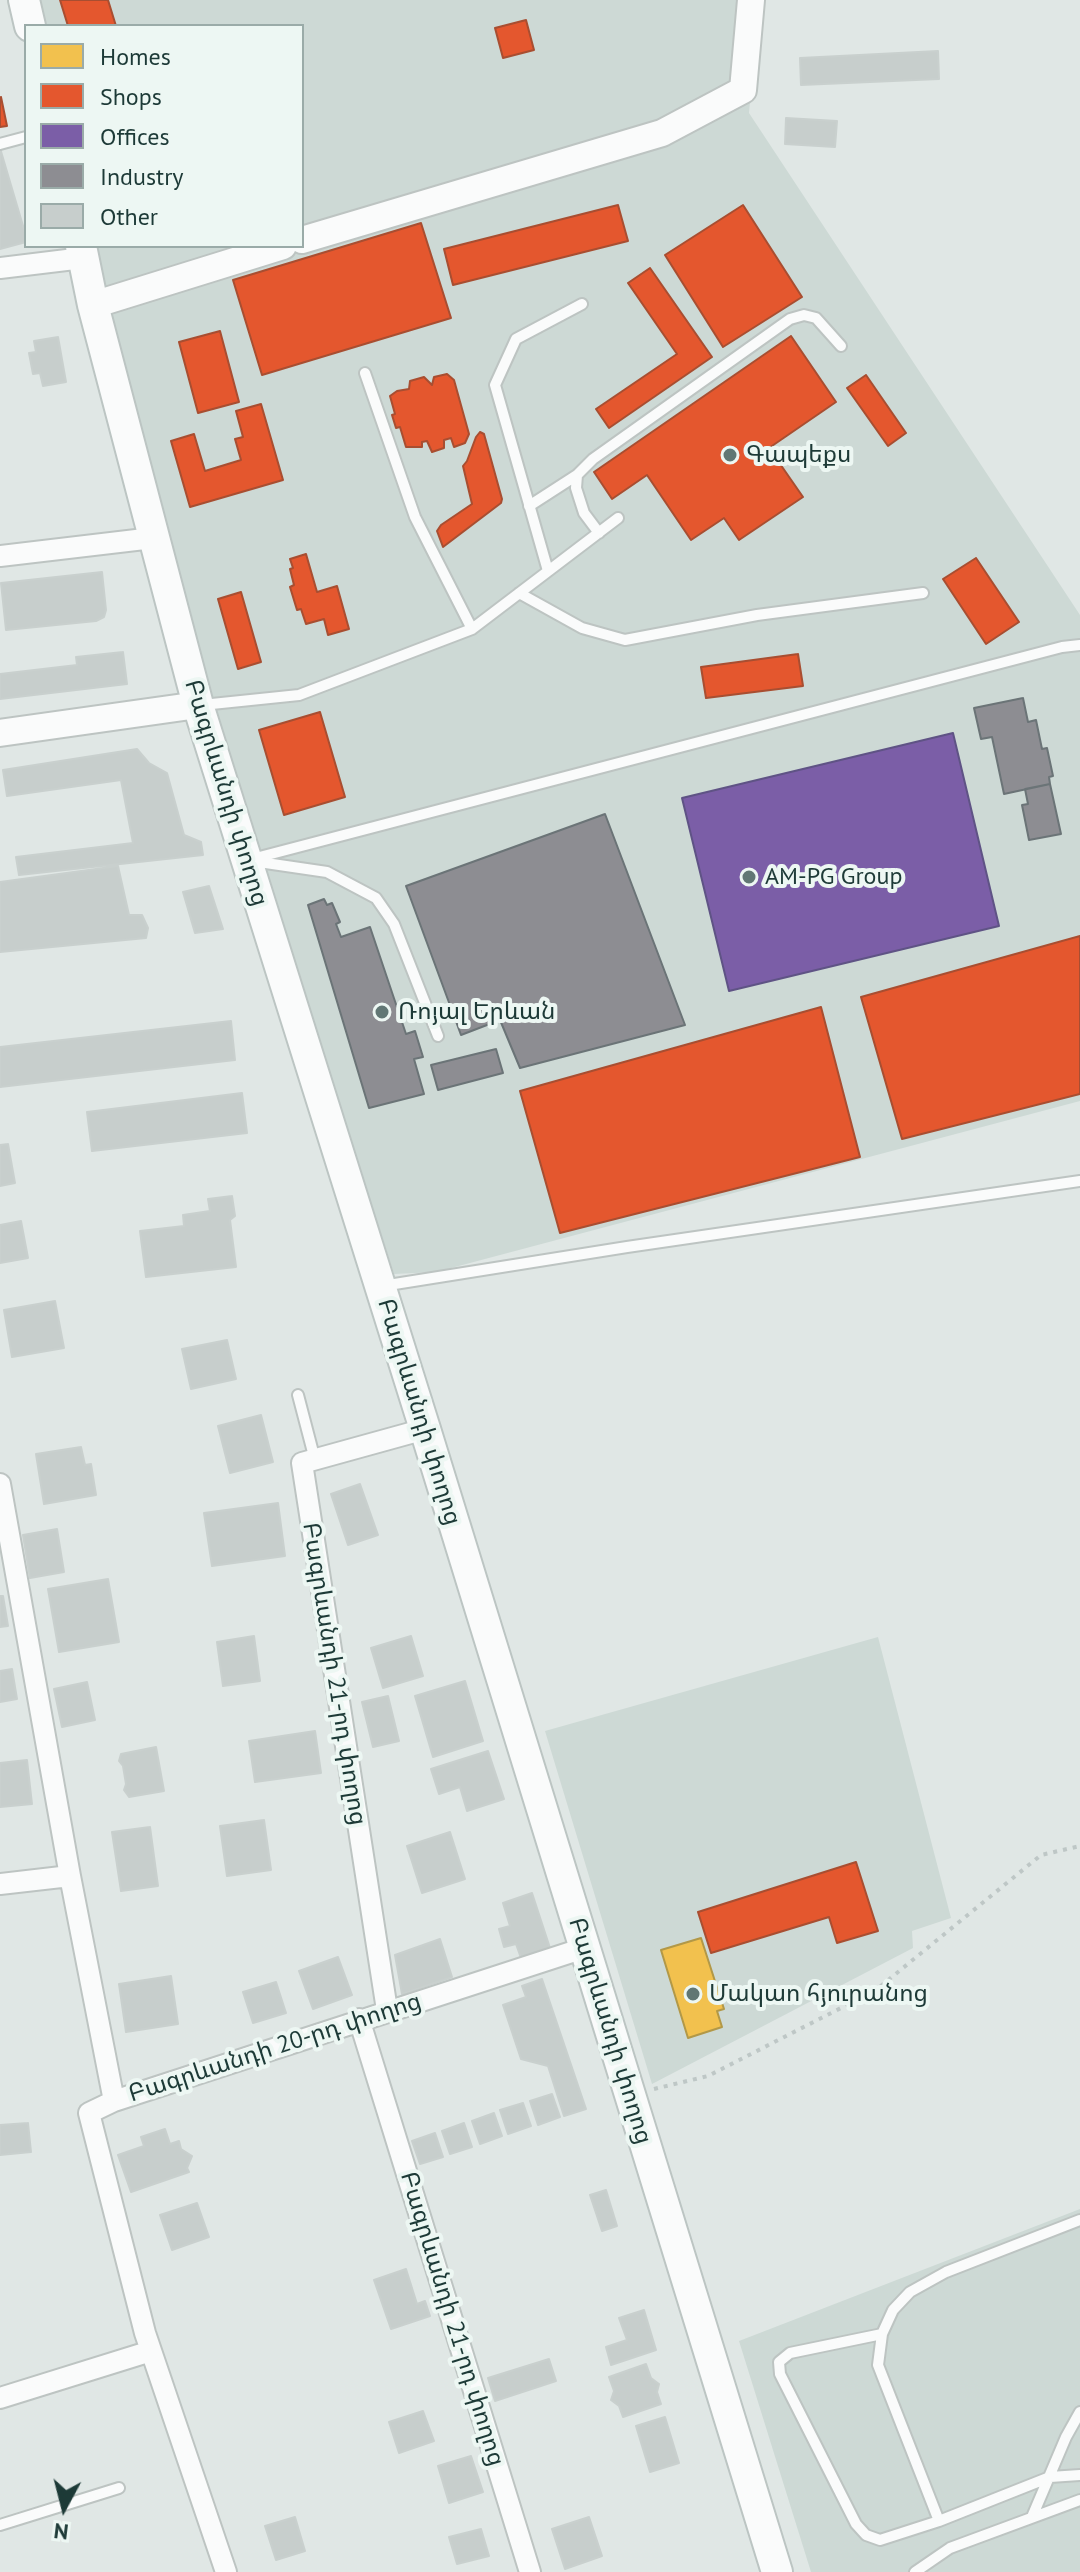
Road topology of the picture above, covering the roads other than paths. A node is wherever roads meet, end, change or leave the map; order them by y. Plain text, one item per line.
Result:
1 (24, 0) edge
2 (751, 0) edge
3 (30, 24) edge
4 (24, 138) edge
5 (0, 144) edge
6 (304, 239) edge
7 (277, 248) edge
8 (82, 252) edge
9 (0, 268) edge
10 (582, 304) dead end
11 (93, 305) junction
12 (841, 346) dead end
13 (365, 373) dead end
14 (577, 475) junction
15 (529, 506) junction
16 (618, 518) dead end
17 (599, 533) junction
18 (153, 538) junction
19 (0, 556) edge
20 (548, 571) junction
21 (519, 593) junction
22 (923, 593) dead end
23 (472, 629) junction
24 (1080, 645) edge
25 (198, 705) junction
26 (0, 733) edge
27 (246, 860) junction
28 (438, 1036) dead end
29 (1080, 1181) edge
30 (380, 1287) junction
31 (298, 1395) dead end
32 (425, 1429) junction
33 (315, 1460) junction
34 (0, 1484) edge
35 (70, 1876) junction
36 (0, 1884) edge
37 (584, 1948) junction
38 (387, 2010) junction
39 (359, 2019) junction
40 (114, 2101) junction
41 (1080, 2220) edge
42 (882, 2334) junction
43 (151, 2351) junction
44 (0, 2398) edge
45 (1080, 2412) edge
46 (1080, 2475) edge
47 (1050, 2477) junction
48 (119, 2488) dead end
49 (1080, 2500) edge
50 (1032, 2517) junction
51 (939, 2521) junction
52 (0, 2525) edge
53 (226, 2572) edge
54 (530, 2572) edge
55 (777, 2572) edge
56 (915, 2572) edge

1 - 3 main road
2 - 6 street
4 - 5 lane
7 - 11 street
8 - 9 street
8 - 11 main road, Բագրևանդի փողոց
10 - 15 lane
11 - 18 main road, Բագրևանդի փողոց
12 - 14 lane
13 - 23 lane
14 - 15 lane
14 - 17 lane
15 - 20 lane
16 - 17 lane
17 - 20 lane
18 - 19 street
18 - 25 main road, Բագրևանդի փողոց
20 - 21 lane
21 - 22 lane
21 - 23 lane
23 - 25 lane
24 - 27 lane
25 - 26 street
25 - 27 main road, Բագրևանդի փողոց
27 - 28 lane
27 - 30 main road, Բագրևանդի փողոց
29 - 30 lane
30 - 32 main road, Բագրևանդի փողոց
31 - 33 lane
32 - 33 street
32 - 37 main road, Բագրևանդի փողոց
33 - 38 street, Բագրևանդի 21-րդ փողոց
34 - 35 street, Բագրևանդի 20-րդ փողոց
35 - 36 street
35 - 40 street, Բագրևանդի 20-րդ փողոց
37 - 38 street, Բագրևանդի 20-րդ փողոց
37 - 55 main road, Բագրևանդի փողոց
38 - 39 street, Բագրևանդի 20-րդ փողոց
39 - 40 street, Բագրևանդի 20-րդ փողոց
39 - 54 street, Բագրևանդի 21-րդ փողոց
40 - 43 street
41 - 42 lane
42 - 51 lane
42 - 51 lane
43 - 44 street
43 - 53 street
45 - 47 lane
46 - 47 lane
47 - 50 lane
47 - 51 lane
48 - 52 lane
49 - 50 lane
50 - 56 lane

